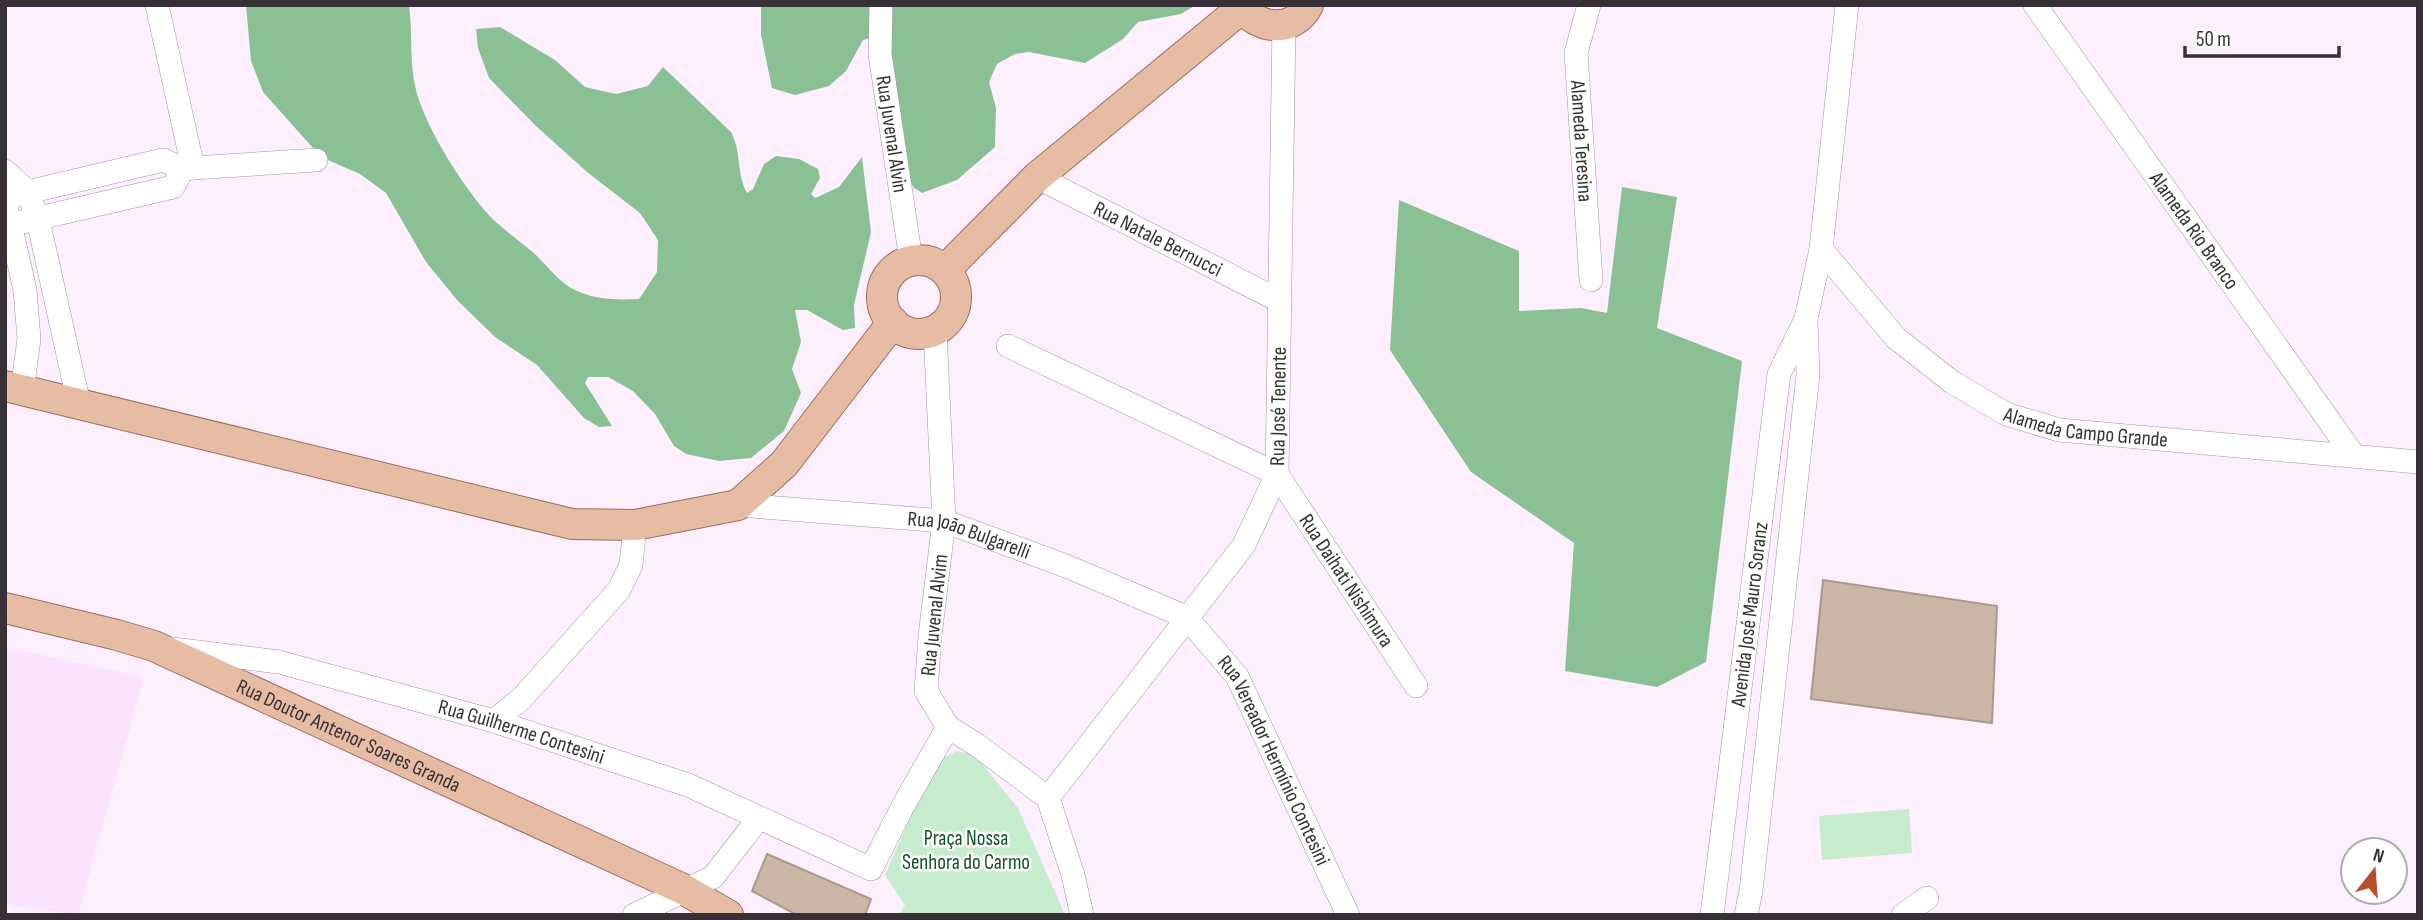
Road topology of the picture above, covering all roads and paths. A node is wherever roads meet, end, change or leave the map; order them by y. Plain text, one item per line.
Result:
1 (157, 5) edge
2 (881, 5) edge
3 (1307, 5) edge
4 (1589, 5) edge
5 (1847, 5) edge
6 (2035, 5) edge
7 (1242, 6) edge
8 (1284, 25) junction
9 (316, 160) dead end
10 (188, 169) junction
11 (5, 171) edge
12 (1037, 177) junction
13 (28, 192) junction
14 (7, 208) edge
15 (38, 220) junction
16 (1821, 249) junction
17 (911, 260) junction
18 (945, 270) junction
19 (1591, 280) dead end
20 (1280, 301) junction
21 (1806, 319) junction
22 (893, 323) junction
23 (935, 330) junction
24 (1008, 346) dead end
25 (14, 388) edge
26 (79, 404) junction
27 (2354, 456) junction
28 (2418, 462) edge
29 (1277, 474) junction
30 (738, 505) junction
31 (944, 521) junction
32 (635, 525) junction
33 (5, 608) edge
34 (1186, 617) junction
35 (154, 646) junction
36 (1416, 686) dead end
37 (494, 721) junction
38 (948, 727) junction
39 (1048, 798) junction
40 (759, 818) junction
41 (683, 890) junction
42 (1927, 898) dead end
43 (634, 915) edge
44 (728, 915) edge
45 (1082, 915) edge
46 (1348, 915) edge
47 (1712, 915) edge
48 (1746, 915) edge
49 (1903, 915) edge

1 - 10 street
2 - 17 street, Rua Juvenal Alvin
3 - 8 main road
4 - 19 street, Alameda Teresina
5 - 16 street, Avenida José Mauro Soranz
6 - 27 street, Alameda Rio Branco
7 - 8 main road
7 - 12 main road
8 - 20 street, Rua José Tenente
9 - 10 street
10 - 13 street
10 - 15 street
11 - 13 street
12 - 18 main road
12 - 20 street, Rua Natale Bernucci
13 - 14 street
13 - 15 street
14 - 15 street
14 - 25 street
15 - 26 street
16 - 21 street, Avenida José Mauro Soranz
16 - 27 street, Alameda Campo Grande
17 - 18 main road
17 - 22 main road
18 - 23 main road
20 - 29 street, Rua José Tenente
21 - 47 street, Avenida José Mauro Soranz
21 - 48 street, Avenida José Mauro Soranz
22 - 23 main road
22 - 30 main road
23 - 31 street, Rua Juvenal Alvim
24 - 29 street
25 - 26 main road
26 - 32 main road
27 - 28 street, Alameda Campo Grande
29 - 34 street, Rua José Tenente
29 - 36 street, Rua Daihati Nishimura
30 - 31 street, Rua João Bulgarelli
30 - 32 main road
31 - 34 street, Rua João Bulgarelli
31 - 38 street, Rua Juvenal Alvim
32 - 37 street
33 - 35 main road, Rua Doutor Antenor Soares Granda
34 - 39 street, Rua José Tenente
34 - 46 street, Rua Vereador Hermínio Contesini
35 - 37 street, Rua Guilherme Contesini
35 - 41 main road, Rua Doutor Antenor Soares Granda
37 - 40 street, Rua Guilherme Contesini
38 - 39 street
38 - 40 street, Rua Guilherme Contesini
39 - 45 street
40 - 41 street
41 - 43 street
41 - 44 main road, Rua Doutor Antenor Soares Granda
42 - 49 street

